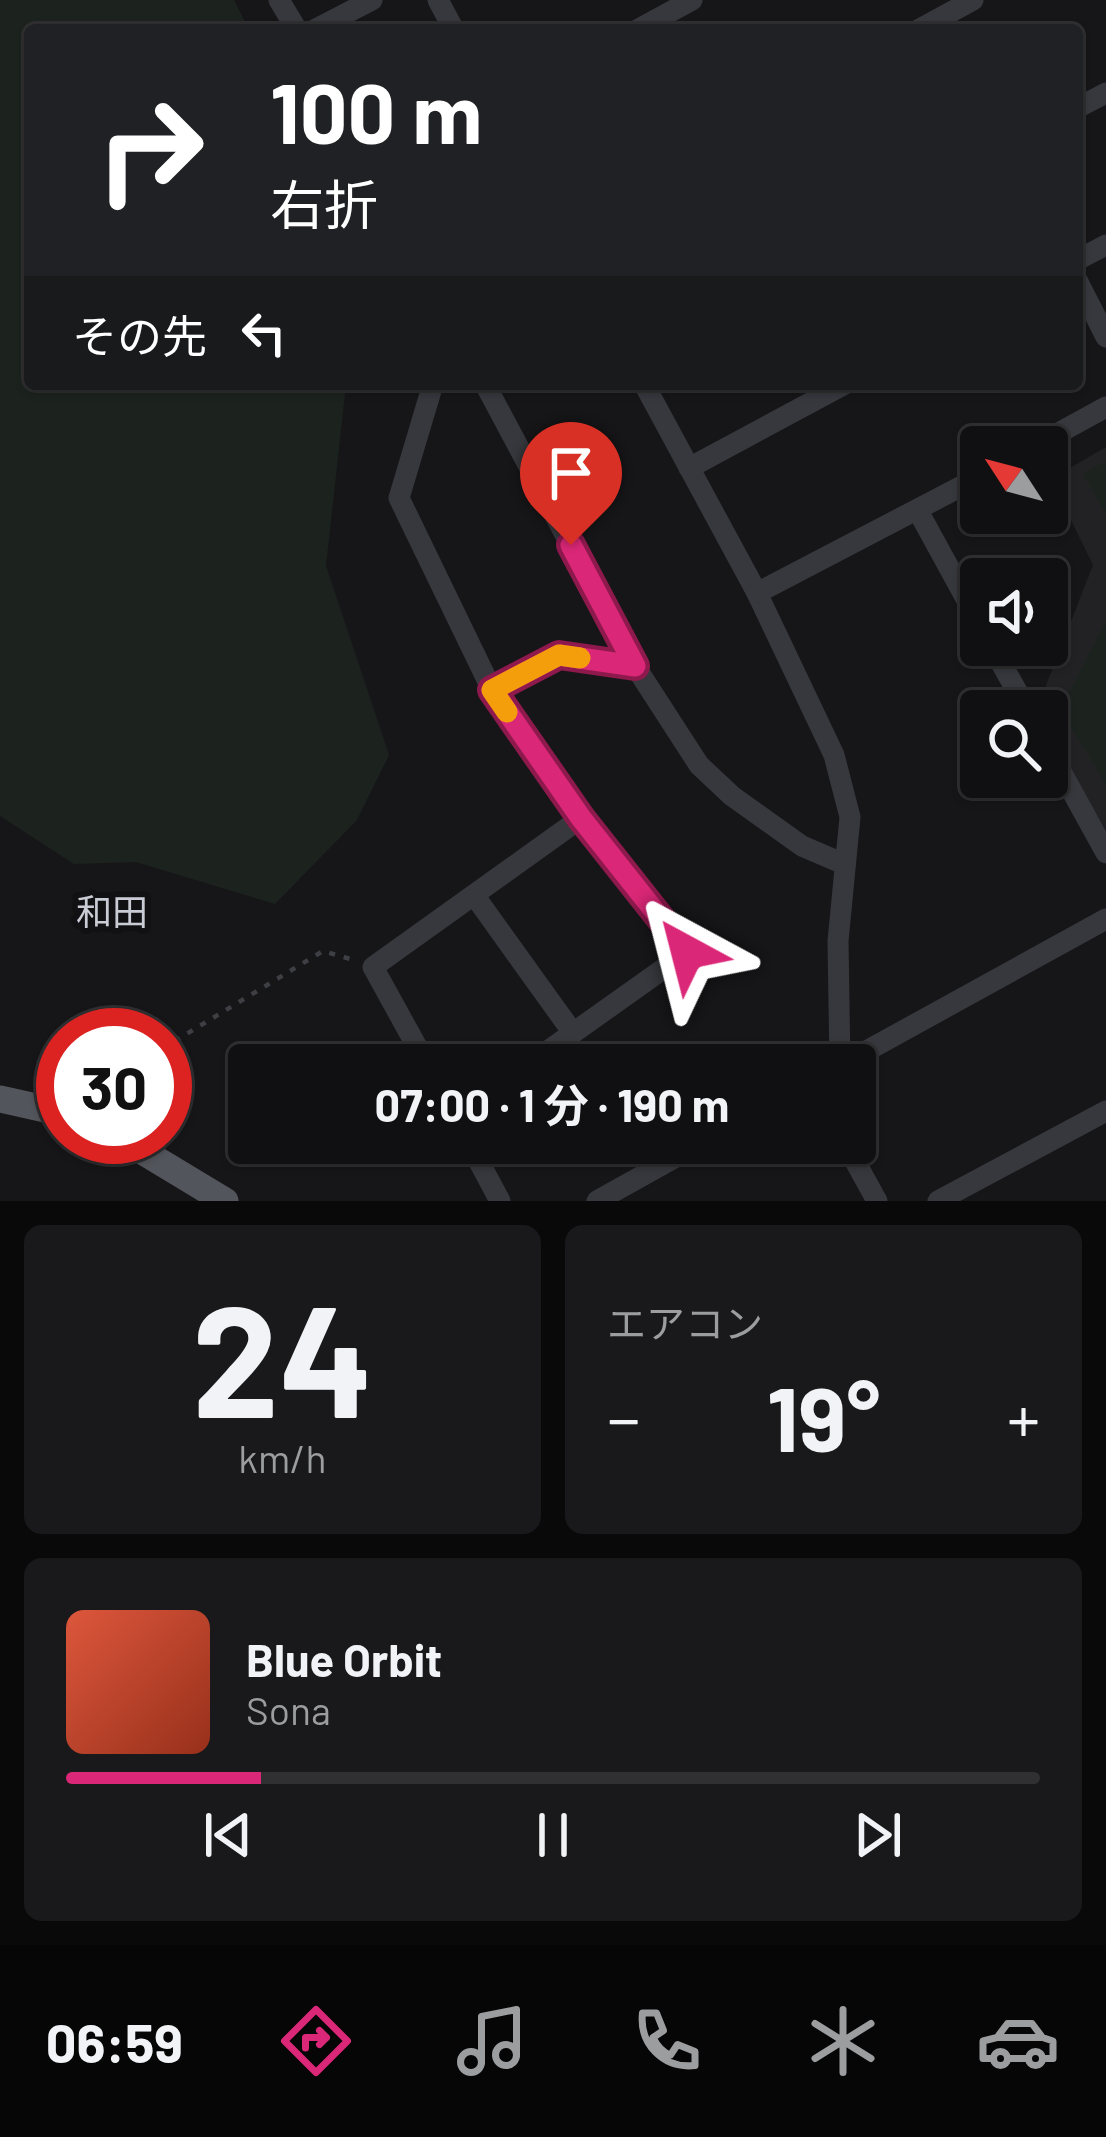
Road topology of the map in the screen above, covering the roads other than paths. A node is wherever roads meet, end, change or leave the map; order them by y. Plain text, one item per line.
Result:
1 (372, 0) edge
2 (692, 0) edge
3 (973, 0) edge
4 (326, 24) edge
5 (648, 24) edge
6 (936, 24) edge
7 (1083, 292) edge
8 (1106, 337) edge
9 (432, 390) edge
10 (488, 390) edge
11 (647, 390) edge
12 (834, 390) edge
13 (1106, 406) edge
14 (1068, 427) edge
15 (689, 468) junction
16 (960, 488) edge
17 (918, 511) junction
18 (960, 588) edge
19 (757, 593) junction
20 (635, 666) junction
21 (492, 690) junction
22 (1068, 784) edge
23 (581, 818) junction
24 (1106, 853) edge
25 (844, 865) junction
26 (474, 895) junction
27 (1106, 919) edge
28 (573, 1033) junction
29 (415, 1044) edge
30 (558, 1044) edge
31 (840, 1044) edge
32 (876, 1045) edge
33 (0, 1099) edge
34 (36, 1107) edge
35 (1106, 1111) edge
36 (164, 1164) edge
37 (480, 1164) edge
38 (663, 1164) edge
39 (857, 1164) edge
40 (225, 1201) edge
41 (500, 1201) edge
42 (597, 1201) edge
43 (877, 1201) edge
44 (938, 1201) edge

1 - 4 street
2 - 5 street
3 - 6 street
7 - 8 street
9 - 21 street
10 - 20 street
11 - 15 street
12 - 15 street
13 - 14 street
15 - 19 street
16 - 17 street
17 - 18 street
17 - 19 street
19 - 25 street
20 - 21 street
20 - 25 street
21 - 23 street
22 - 24 street
23 - 26 street
23 - 28 street
25 - 31 street
26 - 28 street
26 - 29 street
27 - 32 street
28 - 30 street
33 - 34 main road
35 - 44 street
36 - 40 main road
37 - 41 street
38 - 42 street
39 - 43 street

